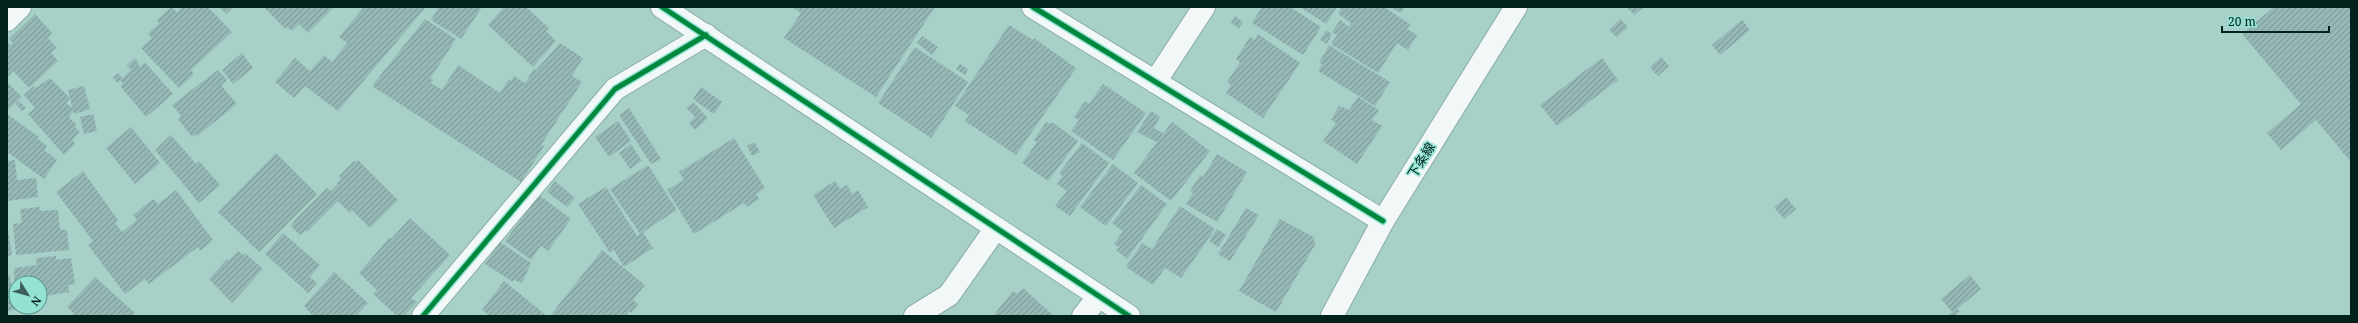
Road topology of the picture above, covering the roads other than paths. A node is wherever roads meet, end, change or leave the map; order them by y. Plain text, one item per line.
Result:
1 (20, 7) edge
2 (662, 7) edge
3 (1033, 7) edge
4 (1204, 7) edge
5 (1516, 7) edge
6 (7, 20) edge
7 (706, 35) junction
8 (1154, 82) junction
9 (1383, 221) junction
10 (996, 228) junction
11 (1099, 296) junction
12 (423, 316) edge
13 (915, 316) edge
14 (1083, 316) edge
15 (1129, 316) edge
16 (1332, 316) edge

1 - 6 street
2 - 7 street
3 - 8 street
4 - 8 street
5 - 9 street, 下条線
7 - 10 street
7 - 12 street
8 - 9 street
9 - 16 street, 下条線
10 - 11 street
10 - 13 street
11 - 14 street
11 - 15 street

